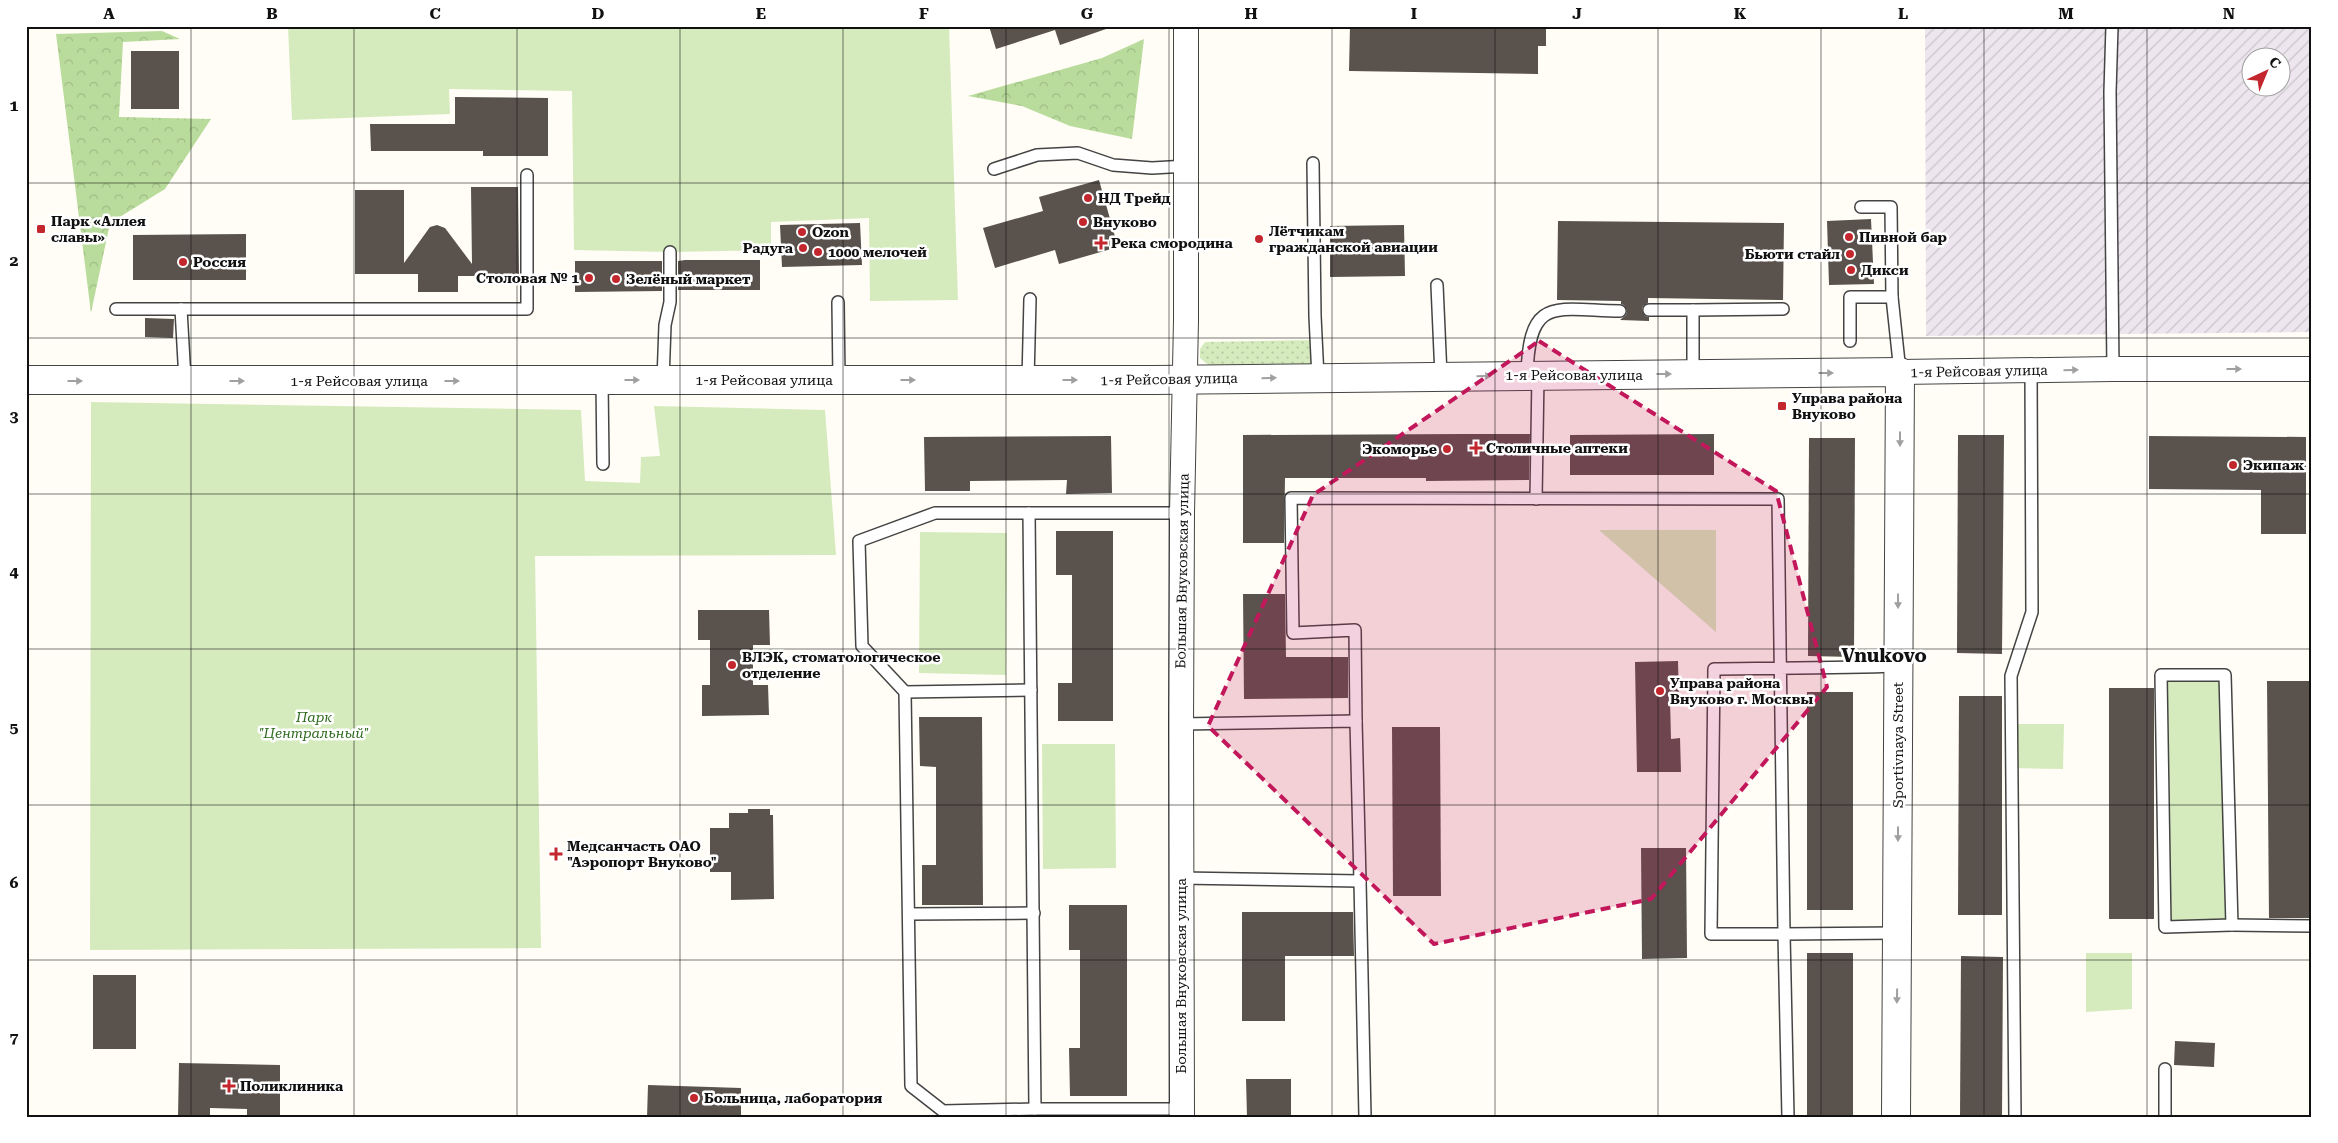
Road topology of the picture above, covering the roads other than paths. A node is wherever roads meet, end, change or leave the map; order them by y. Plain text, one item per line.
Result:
1 (1186, 26) edge
2 (2112, 26) edge
3 (1313, 163) dead end
4 (1187, 166) junction
5 (994, 168) dead end
6 (527, 176) dead end
7 (1860, 207) dead end
8 (670, 252) dead end
9 (1437, 285) dead end
10 (1892, 297) junction
11 (1030, 299) dead end
12 (838, 302) dead end
13 (116, 309) dead end
14 (181, 309) junction
15 (1783, 309) dead end
16 (1648, 310) dead end
17 (1693, 310) junction
18 (1620, 311) dead end
19 (1850, 341) dead end
20 (2113, 369) junction
21 (2312, 369) edge
22 (2031, 371) junction
23 (1900, 372) junction
24 (1693, 374) junction
25 (1532, 375) junction
26 (1441, 376) junction
27 (1318, 378) junction
28 (1185, 379) junction
29 (26, 380) edge
30 (602, 380) junction
31 (663, 380) junction
32 (840, 380) junction
33 (1028, 380) junction
34 (185, 381) junction
35 (603, 464) dead end
36 (1536, 499) junction
37 (1029, 513) junction
38 (1182, 513) junction
39 (1898, 666) junction
40 (1781, 668) junction
41 (1031, 690) junction
42 (905, 692) junction
43 (1356, 722) junction
44 (1181, 724) junction
45 (1181, 878) junction
46 (1360, 881) junction
47 (1034, 912) junction
48 (909, 914) junction
49 (2232, 925) junction
50 (2312, 926) edge
51 (1898, 932) junction
52 (1784, 934) junction
53 (2165, 1069) dead end
54 (1035, 1109) junction
55 (1182, 1113) edge
56 (1365, 1117) edge
57 (1788, 1117) edge
58 (1896, 1117) edge
59 (2015, 1117) edge
60 (2165, 1117) edge

1 - 4 street, Большая Внуковская улица
2 - 20 lane
3 - 27 lane
4 - 5 lane
4 - 28 street, Большая Внуковская улица
6 - 14 lane
7 - 10 lane
8 - 31 lane
9 - 26 lane
10 - 19 lane
10 - 23 lane
11 - 33 lane
12 - 32 lane
13 - 14 lane
14 - 34 lane
15 - 17 lane
16 - 17 lane
17 - 24 lane
18 - 25 lane
20 -> 21 street, 1-я Рейсовая улица
22 -> 20 street, 1-я Рейсовая улица
22 - 23 street, 1-я Рейсовая улица
22 - 59 lane
24 -> 23 street, 1-я Рейсовая улица
23 -> 39 street, Sportivnaya Street
25 -> 24 street, 1-я Рейсовая улица
26 -> 25 street, 1-я Рейсовая улица
25 - 36 lane
26 - 27 street, 1-я Рейсовая улица
28 -> 27 street, 1-я Рейсовая улица
33 -> 28 street, 1-я Рейсовая улица
28 - 38 street, Большая Внуковская улица
29 -> 34 street, 1-я Рейсовая улица
30 -> 31 street, 1-я Рейсовая улица
34 -> 30 street, 1-я Рейсовая улица
30 - 35 lane
31 - 32 street, 1-я Рейсовая улица
32 -> 33 street, 1-я Рейсовая улица
36 - 40 lane
36 - 43 lane
37 - 38 lane
37 - 41 lane
37 - 42 lane
38 - 44 street, Большая Внуковская улица
39 - 40 lane
39 -> 51 street, Sportivnaya Street
40 - 52 lane
40 - 52 lane
41 - 42 lane
41 - 47 lane
42 - 48 lane
43 - 44 lane
43 - 46 lane
44 - 45 street, Большая Внуковская улица
45 - 46 lane
45 - 55 street, Большая Внуковская улица
46 - 56 lane
47 - 48 lane
47 - 54 lane
48 - 54 lane
49 - 49 lane
49 - 50 lane
51 - 52 lane
51 -> 58 street, Sportivnaya Street
52 - 57 lane
53 - 60 lane
54 - 55 lane

